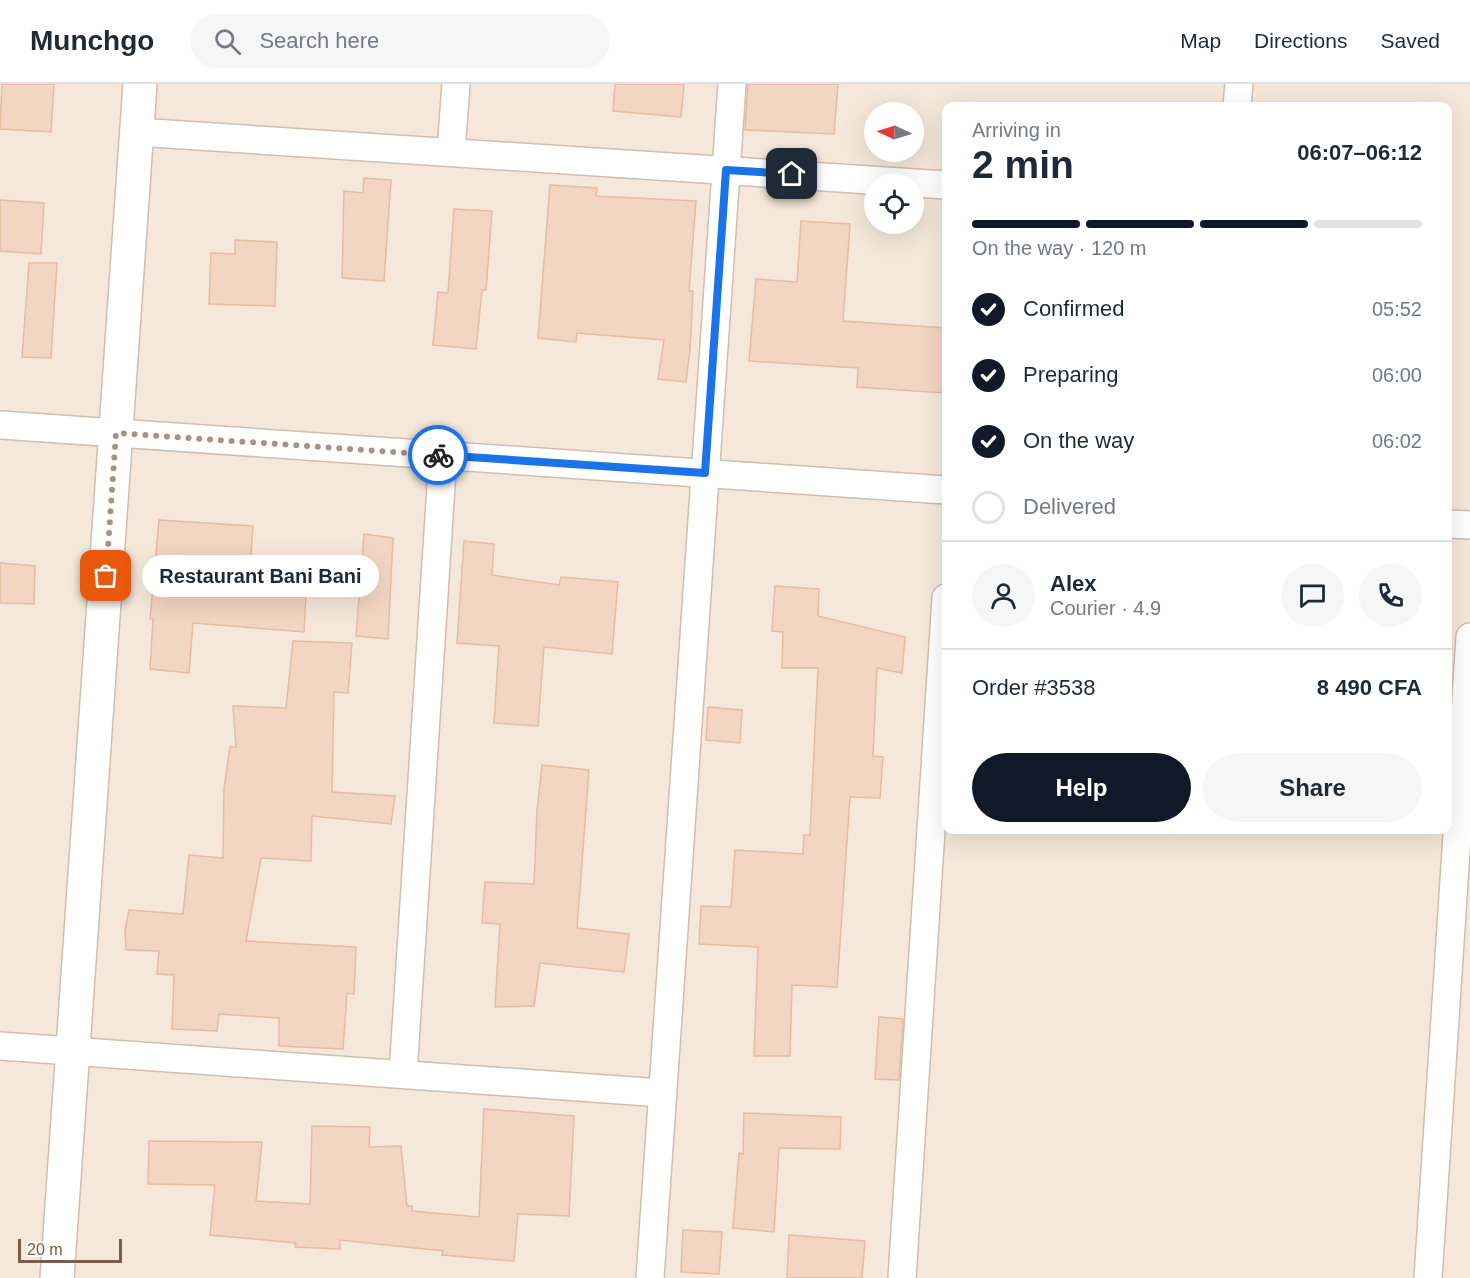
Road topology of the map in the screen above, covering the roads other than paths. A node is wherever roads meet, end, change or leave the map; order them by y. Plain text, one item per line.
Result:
1 (140, 84) edge
2 (456, 84) edge
3 (732, 84) edge
4 (1239, 84) edge
5 (1237, 102) edge
6 (137, 132) junction
7 (451, 152) junction
8 (726, 170) junction
9 (942, 185) edge
10 (0, 425) edge
11 (116, 433) junction
12 (442, 455) junction
13 (705, 473) junction
14 (942, 490) edge
15 (1452, 524) edge
16 (1470, 525) edge
17 (1470, 637) edge
18 (942, 660) edge
19 (0, 1046) edge
20 (73, 1051) junction
21 (403, 1074) junction
22 (662, 1093) junction
23 (57, 1278) edge
24 (650, 1278) edge
25 (902, 1278) edge
26 (1428, 1278) edge

1 - 6 street
2 - 7 street
3 - 8 street
4 - 5 street
6 - 7 street
6 - 11 street
7 - 8 street
8 - 9 street
8 - 13 street
10 - 11 street
11 - 12 street
11 - 20 street
12 - 13 street
12 - 21 street
13 - 14 street
13 - 22 street
15 - 16 street
17 - 26 street
18 - 25 street
19 - 20 street
20 - 21 street
20 - 23 street
21 - 22 street
22 - 24 street

